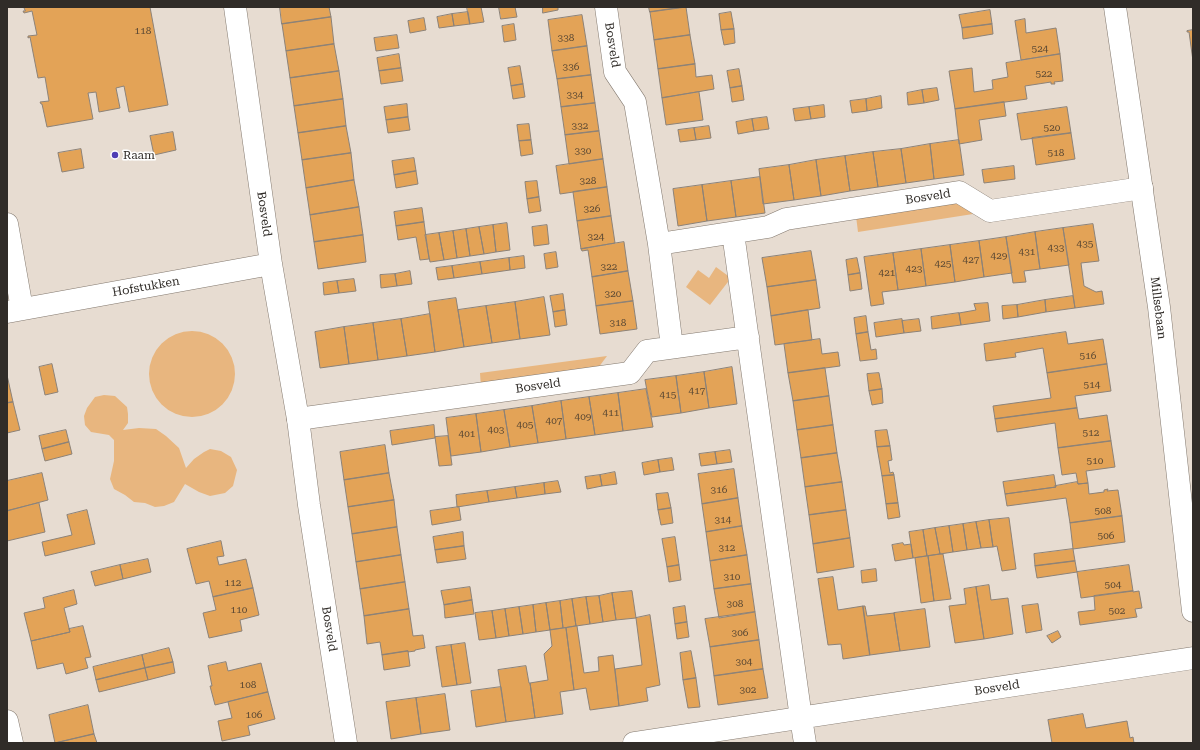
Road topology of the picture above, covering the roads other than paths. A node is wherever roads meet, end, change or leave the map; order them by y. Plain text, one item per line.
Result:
1 (235, 7) edge
2 (606, 7) edge
3 (1115, 7) edge
4 (1142, 188) junction
5 (7, 224) edge
6 (733, 233) junction
7 (659, 244) junction
8 (271, 264) junction
9 (14, 311) edge
10 (748, 337) junction
11 (672, 347) junction
12 (298, 419) junction
13 (1193, 611) edge
14 (1193, 658) edge
15 (802, 718) junction
16 (7, 721) edge
17 (12, 743) edge
18 (346, 743) edge
19 (634, 743) edge
20 (805, 743) edge

1 - 8 street, Bosveld
2 - 7 street, Bosveld
3 - 4 street, Millsebaan
4 - 6 street, Bosveld
4 - 13 street, Millsebaan
5 - 9 street, Hofstukken
6 - 7 street, Bosveld
6 - 10 street
7 - 11 street, Bosveld
8 - 9 street, Hofstukken
8 - 12 street, Bosveld
10 - 11 street, Bosveld
10 - 15 street
11 - 12 street, Bosveld
12 - 18 street, Bosveld
14 - 15 street, Bosveld
15 - 19 street, Bosveld
15 - 20 street
16 - 17 street

